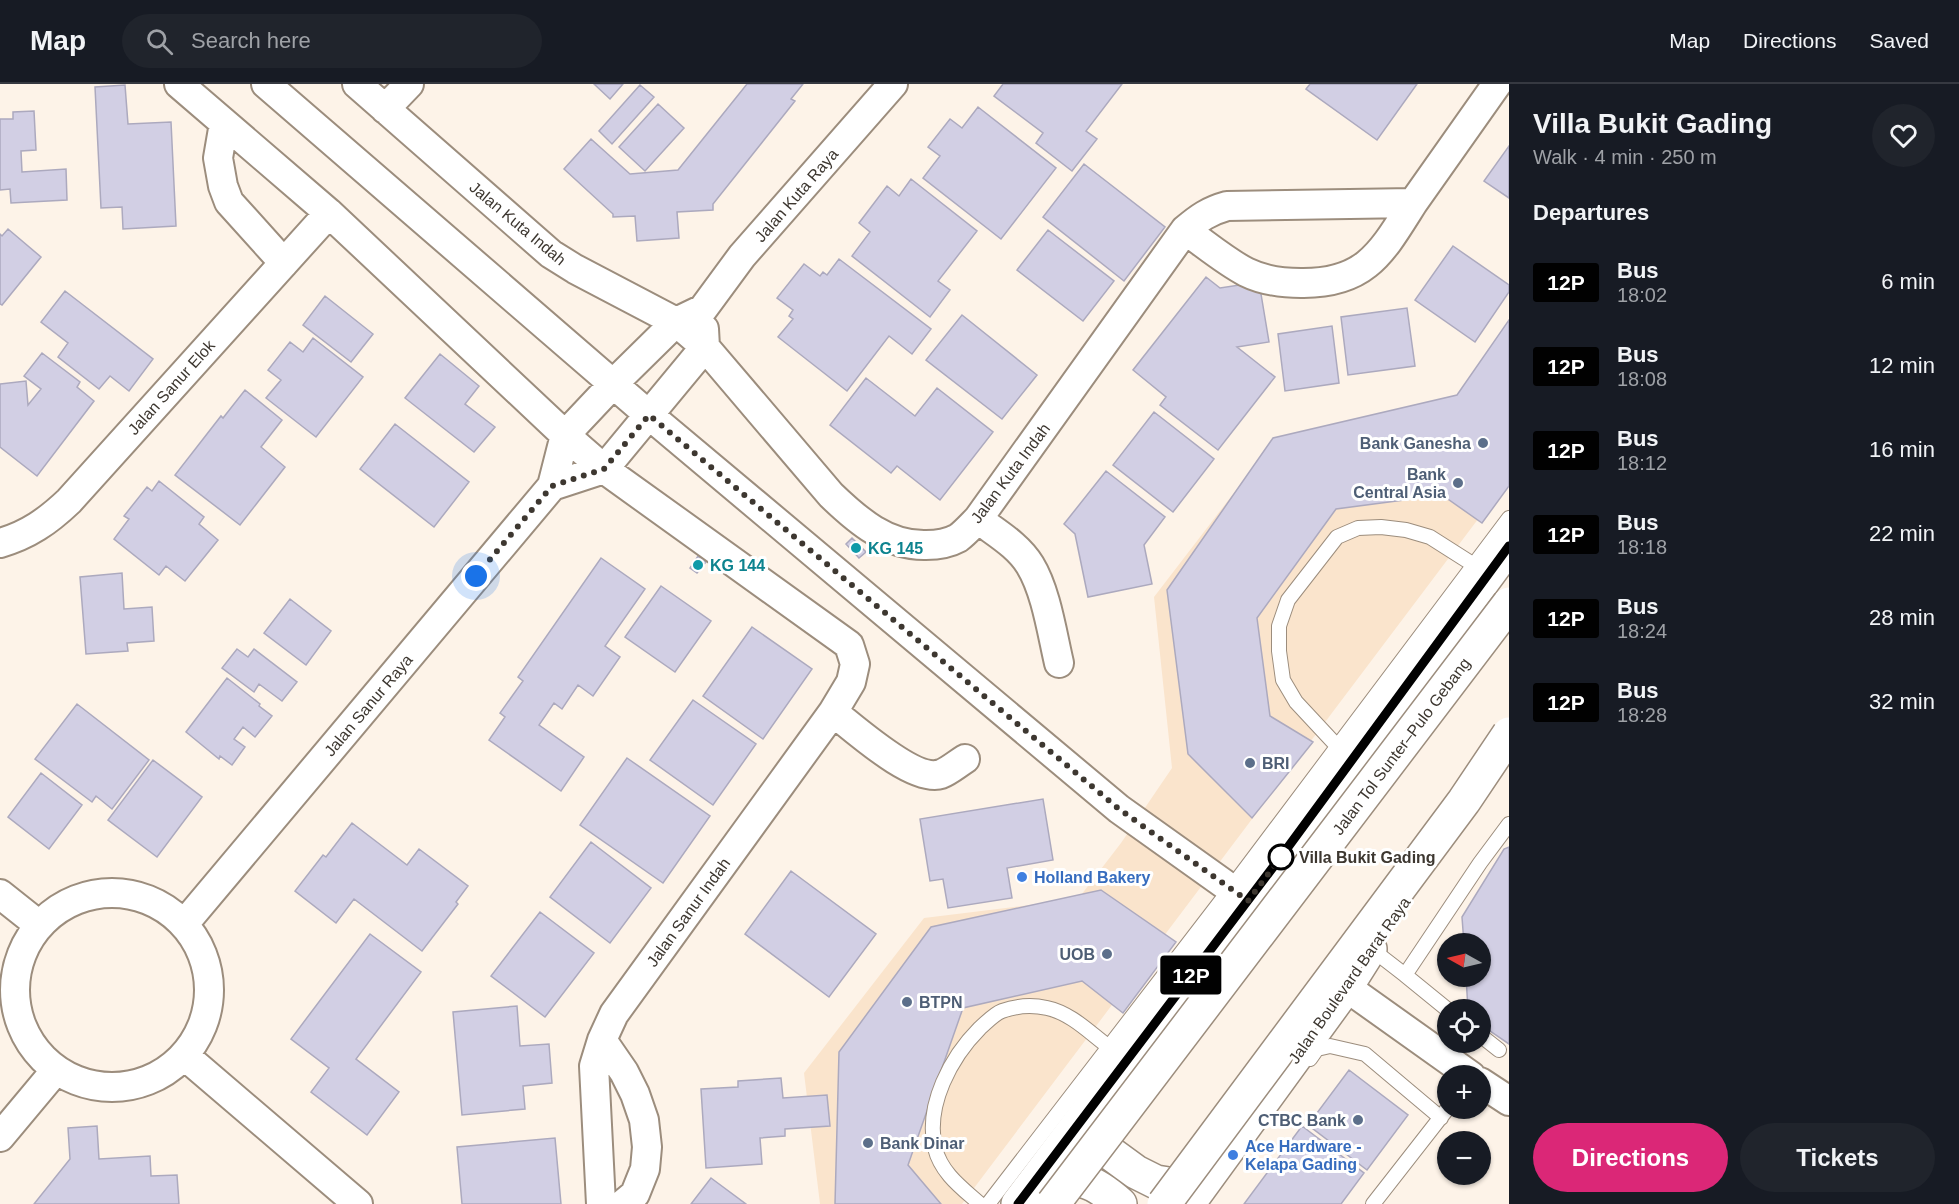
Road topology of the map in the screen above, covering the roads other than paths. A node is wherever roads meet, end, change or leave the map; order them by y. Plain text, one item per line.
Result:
1 (179, 84) edge
2 (266, 84) edge
3 (357, 84) edge
4 (409, 84) edge
5 (892, 84) edge
6 (1497, 84) edge
7 (385, 109) junction
8 (224, 123) junction
9 (1413, 203) junction
10 (329, 213) junction
11 (1185, 230) junction
12 (284, 263) junction
13 (704, 309) junction
14 (676, 322) junction
15 (705, 347) junction
16 (614, 383) junction
17 (649, 415) junction
18 (565, 435) junction
19 (604, 469) junction
20 (552, 486) junction
21 (1509, 518) edge
22 (978, 519) junction
23 (0, 543) edge
24 (1509, 546) edge
25 (1474, 565) junction
26 (1509, 604) edge
27 (1059, 663) dead end
28 (833, 712) junction
29 (1509, 734) edge
30 (1337, 746) junction
31 (1509, 755) edge
32 (965, 759) dead end
33 (1509, 824) edge
34 (0, 894) edge
35 (1239, 895) junction
36 (184, 924) junction
37 (39, 925) junction
38 (1372, 946) junction
39 (1405, 975) junction
40 (1346, 987) junction
41 (1437, 1001) edge
42 (602, 1040) junction
43 (1491, 1044) edge
44 (1109, 1047) junction
45 (1499, 1050) dead end
46 (185, 1056) junction
47 (1456, 1065) edge
48 (56, 1070) junction
49 (1491, 1089) edge
50 (1509, 1101) edge
51 (1437, 1107) edge
52 (1090, 1109) junction
53 (1440, 1119) edge
54 (0, 1137) edge
55 (1036, 1196) edge
56 (1197, 1199) edge
57 (358, 1204) edge
58 (601, 1204) edge
59 (623, 1204) edge
60 (980, 1204) edge
61 (988, 1204) edge
62 (1120, 1204) edge
63 (1164, 1204) edge
64 (1373, 1204) edge

1 - 8 street
2 - 16 street
3 - 7 street, Jalan Kuta Indah
4 - 7 street
5 - 13 street, Jalan Kuta Raya
6 - 9 street
7 - 14 street, Jalan Kuta Indah
8 - 10 street
8 - 12 street
9 - 11 street, Jalan Kuta Indah
9 - 11 street
10 - 12 street, Jalan Sanur Elok
10 - 18 street
11 - 22 street, Jalan Kuta Indah
12 - 23 street, Jalan Sanur Elok
13 - 14 street
13 - 15 street
14 - 15 street, Jalan Kuta Indah
14 - 16 street
15 - 17 street
15 - 22 street, Jalan Kuta Indah
16 - 17 street
16 - 18 street, Jalan Sanur Raya
17 - 19 street
17 - 35 street
18 - 19 street
18 - 20 street, Jalan Sanur Raya
19 - 20 street
19 - 28 street, Jalan Sanur Indah
20 - 36 street, Jalan Sanur Raya
21 - 25 lane
22 - 27 street
24 - 35 main road
25 - 30 lane
25 - 30 lane
26 - 55 main road, Jalan Tol Sunter–Pulo Gebang, bridge
28 - 32 street
28 - 42 street, Jalan Sanur Indah
29 - 63 main road, bridge
30 - 35 lane
31 - 38 main road, Jalan Boulevard Barat Raya
33 - 39 lane
34 - 37 street
35 - 44 lane
35 - 52 main road
36 - 37 street
36 - 46 street
37 - 48 street
38 - 39 lane
38 - 40 main road, Jalan Boulevard Barat Raya
39 - 41 lane
40 - 47 street
40 - 56 main road, Jalan Boulevard Barat Raya
42 - 58 street, Jalan Sanur Indah
42 - 59 street
43 - 45 lane
44 - 60 lane
44 - 61 lane
46 - 48 street
46 - 57 street
48 - 54 street
49 - 50 street
51 - 56 lane
52 - 55 main road
52 - 56 main road
53 - 64 lane
55 - 62 main road

